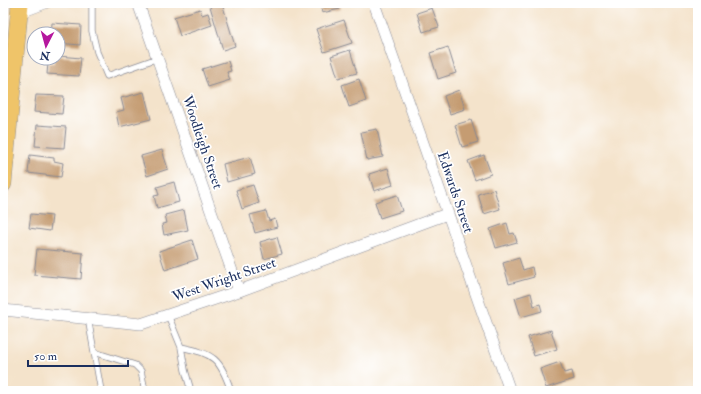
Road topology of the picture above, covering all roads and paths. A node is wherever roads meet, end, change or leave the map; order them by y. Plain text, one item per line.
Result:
1 (45, 3) edge
2 (92, 3) edge
3 (138, 3) edge
4 (374, 3) edge
5 (20, 8) edge
6 (158, 58) junction
7 (3, 184) edge
8 (447, 214) junction
9 (239, 291) junction
10 (3, 310) edge
11 (168, 314) junction
12 (88, 318) junction
13 (181, 347) junction
14 (94, 352) junction
15 (101, 391) edge
16 (145, 391) edge
17 (192, 391) edge
18 (231, 391) edge
19 (510, 391) edge

1 - 5 street
2 - 6 lane
3 - 6 street, Woodleigh Street
4 - 8 street, Edwards Street
5 - 7 main road
6 - 9 street, Woodleigh Street
8 - 9 street, West Wright Street
8 - 19 street, Edwards Street
9 - 11 street, West Wright Street
10 - 12 street, West Wright Street
11 - 12 street, West Wright Street
11 - 13 lane
12 - 14 lane
13 - 17 lane
13 - 18 lane
14 - 15 lane
14 - 16 lane

